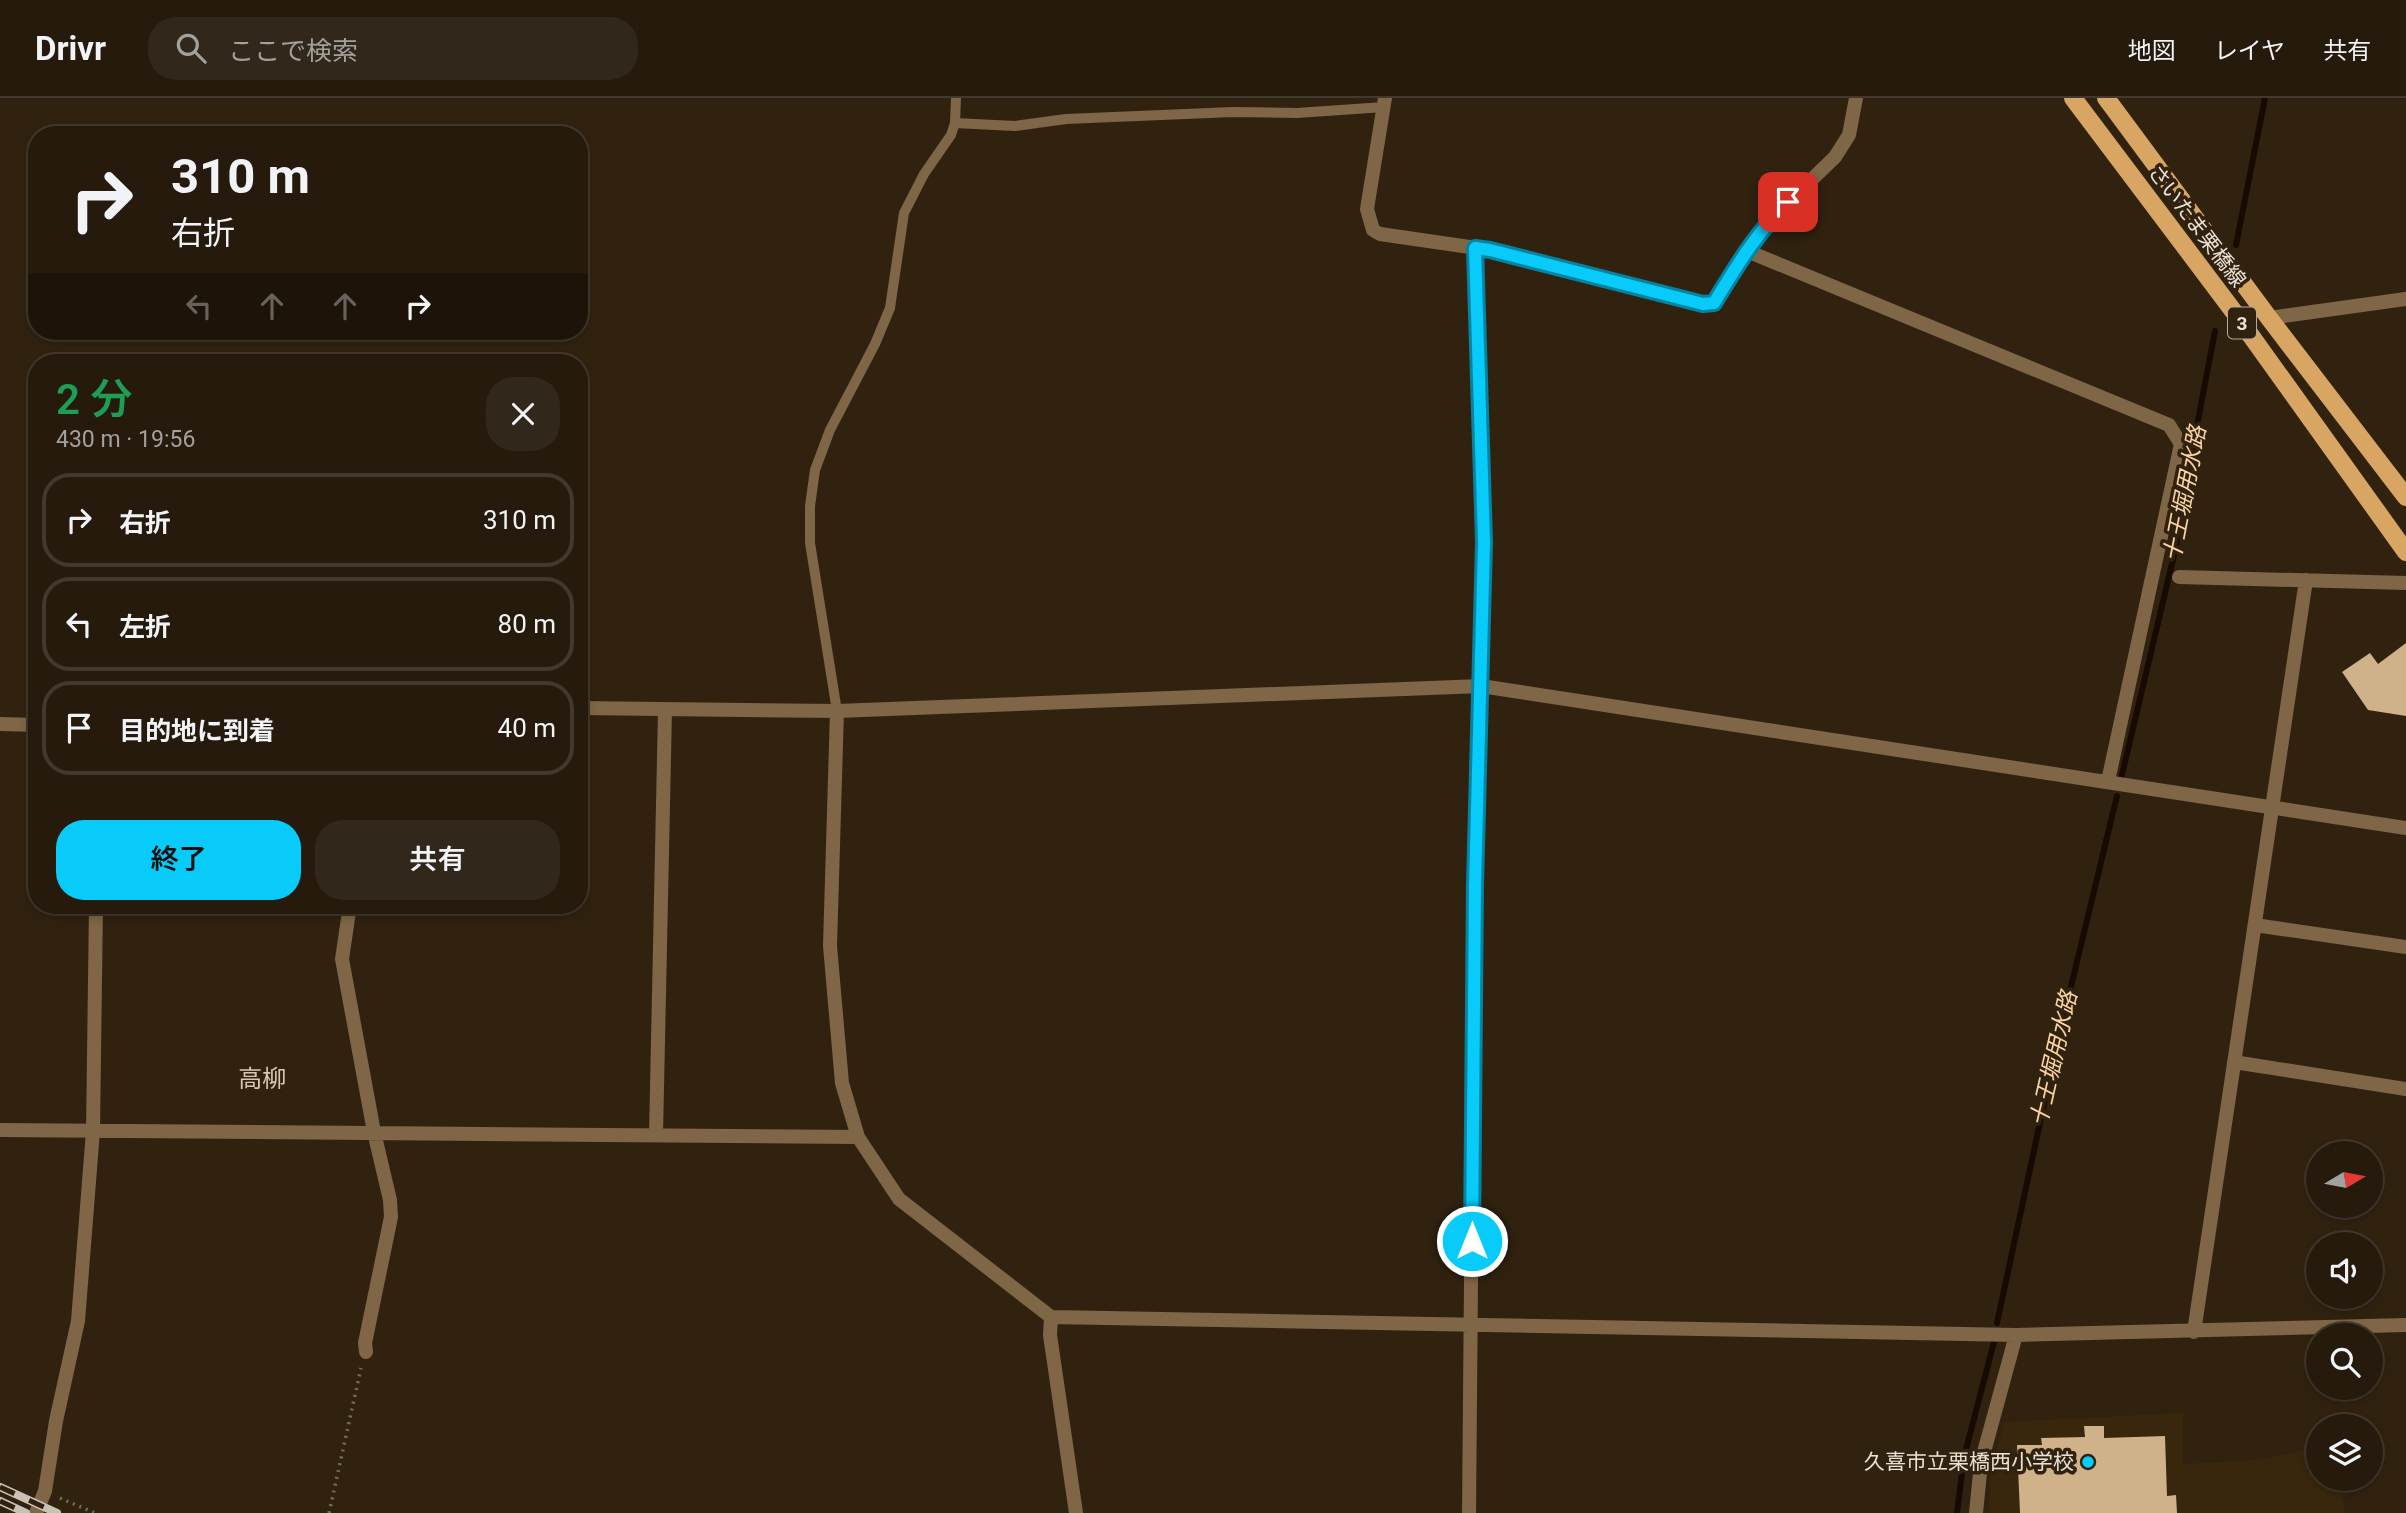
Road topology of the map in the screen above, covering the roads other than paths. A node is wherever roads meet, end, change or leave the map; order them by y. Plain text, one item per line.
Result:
1 (956, 98) edge
2 (1233, 98) edge
3 (1856, 98) edge
4 (2073, 98) edge
5 (2106, 98) edge
6 (1385, 102) edge
7 (1233, 112) junction
8 (955, 123) junction
9 (1475, 248) junction
10 (1746, 251) junction
11 (2406, 299) edge
12 (2269, 318) junction
13 (2406, 496) edge
14 (2406, 552) edge
15 (2179, 577) dead end
16 (2306, 580) junction
17 (2406, 583) edge
18 (1481, 686) junction
19 (588, 708) edge
20 (665, 710) junction
21 (837, 711) junction
22 (0, 724) edge
23 (28, 725) edge
24 (2108, 781) junction
25 (2272, 808) junction
26 (2406, 828) edge
27 (96, 914) edge
28 (349, 914) edge
29 (2255, 925) junction
30 (2406, 947) edge
31 (2234, 1062) junction
32 (2406, 1089) edge
33 (0, 1130) edge
34 (93, 1131) junction
35 (374, 1132) junction
36 (656, 1135) junction
37 (858, 1137) junction
38 (1051, 1317) junction
39 (1471, 1324) junction
40 (2406, 1325) edge
41 (2194, 1332) junction
42 (2016, 1335) junction
43 (366, 1352) road end
44 (36, 1513) edge
45 (1076, 1513) edge
46 (1469, 1513) edge
47 (1976, 1513) edge

1 - 8 lane
2 - 7 lane
3 - 10 street
4 - 14 main road, さいたま栗橋線 / 3
5 - 12 main road, さいたま栗橋線 / 3
6 - 7 lane
6 - 9 street
7 - 8 lane
8 - 21 lane
9 - 10 street
9 - 18 street
10 - 24 street
11 - 12 street
12 - 13 main road, さいたま栗橋線 / 3
15 - 16 street
16 - 17 street
16 - 25 street
18 - 21 street
18 - 24 street
18 - 39 street
19 - 20 street
20 - 21 street
20 - 36 street
21 - 37 street
22 - 23 street
24 - 25 street
25 - 26 street
25 - 29 street
27 - 34 street
28 - 35 street
29 - 30 street
29 - 31 street
31 - 32 street
31 - 41 street
33 - 34 street
34 - 35 street
34 - 44 street
35 - 36 street
35 - 43 street
36 - 37 street
37 - 38 street
38 - 39 street
38 - 45 street
39 - 42 street
39 - 46 street
40 - 41 street
41 - 42 street
42 - 47 street

